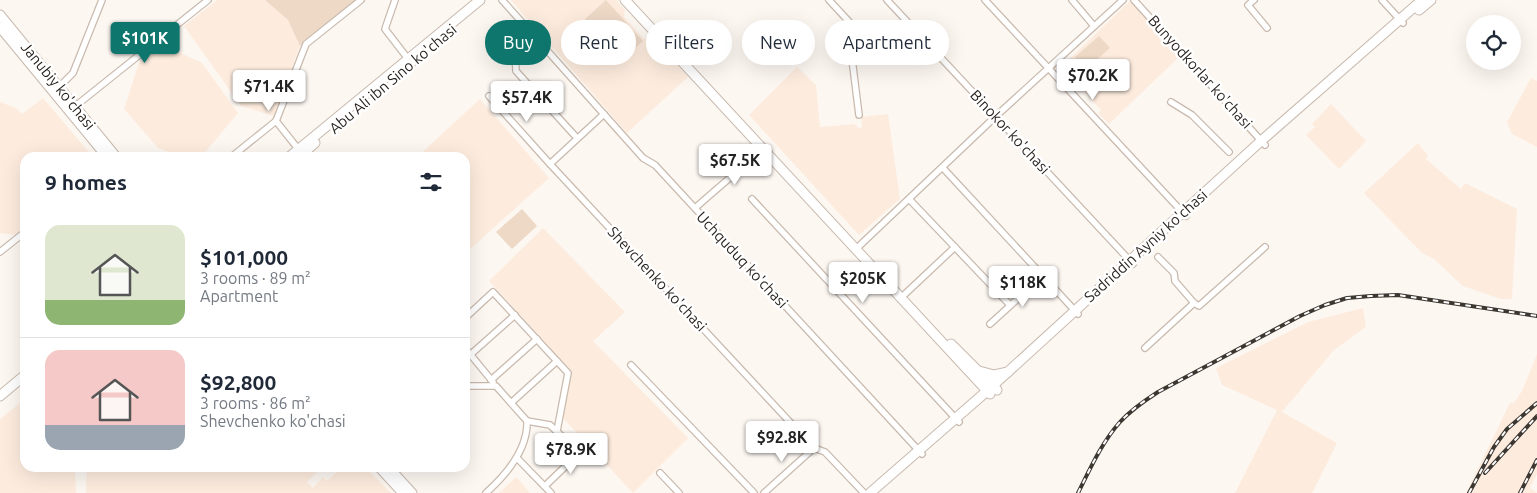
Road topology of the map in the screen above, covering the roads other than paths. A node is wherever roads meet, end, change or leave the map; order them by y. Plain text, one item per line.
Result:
1 (102, 0) edge
2 (208, 0) edge
3 (361, 0) edge
4 (395, 0) edge
5 (480, 0) edge
6 (488, 0) edge
7 (502, 0) edge
8 (625, 0) edge
9 (634, 0) edge
10 (829, 0) edge
11 (887, 0) edge
12 (985, 0) edge
13 (1072, 0) edge
14 (1123, 0) edge
15 (1134, 0) edge
16 (1254, 0) edge
17 (1382, 0) edge
18 (1422, 0) edge
19 (1431, 0) edge
20 (0, 15) edge
21 (520, 20) edge
22 (1402, 21) junction
23 (1094, 26) junction
24 (0, 27) edge
25 (1267, 28) dead end
26 (551, 55) edge
27 (410, 61) junction
28 (516, 65) edge
29 (1049, 69) junction
30 (56, 90) junction
31 (489, 96) dead end
32 (1171, 102) dead end
33 (69, 111) junction
34 (604, 114) junction
35 (859, 115) dead end
36 (995, 117) junction
37 (276, 120) junction
38 (577, 138) junction
39 (1263, 143) junction
40 (763, 149) junction
41 (103, 152) edge
42 (112, 152) edge
43 (237, 152) edge
44 (298, 152) edge
45 (301, 152) edge
46 (1229, 152) dead end
47 (550, 164) junction
48 (942, 168) junction
49 (752, 199) dead end
50 (909, 199) junction
51 (694, 208) junction
52 (1185, 214) junction
53 (20, 236) edge
54 (858, 247) junction
55 (955, 247) junction
56 (1265, 247) dead end
57 (0, 252) edge
58 (1158, 257) dead end
59 (1132, 262) junction
60 (1043, 276) junction
61 (904, 294) junction
62 (1194, 304) junction
63 (1010, 305) junction
64 (1076, 312) junction
65 (470, 314) edge
66 (515, 315) junction
67 (990, 324) dead end
68 (537, 339) junction
69 (1145, 348) dead end
70 (470, 355) joint
71 (558, 361) junction
72 (631, 365) dead end
73 (1008, 372) junction
74 (976, 373) junction
75 (20, 379) edge
76 (491, 380) junction
77 (20, 385) edge
78 (470, 386) edge
79 (496, 386) junction
80 (992, 390) junction
81 (0, 396) edge
82 (0, 402) edge
83 (511, 403) junction
84 (971, 405) junction
85 (957, 420) junction
86 (527, 421) junction
87 (557, 431) junction
88 (814, 448) junction
89 (920, 452) junction
90 (517, 458) junction
91 (384, 472) edge
92 (393, 472) edge
93 (660, 473) dead end
94 (545, 486) junction
95 (403, 493) edge
96 (412, 493) edge
97 (486, 493) edge
98 (551, 493) edge
99 (679, 493) edge
100 (754, 493) edge
101 (764, 493) edge
102 (864, 493) edge
103 (870, 493) edge
104 (879, 493) edge

1 - 30 street
2 - 33 street
3 - 37 street
4 - 27 street
5 - 27 main road, Abu Ali ibn Sino ko'chasi
6 - 27 main road, Abu Ali ibn Sino ko'chasi
7 - 21 street, Uchquduq ko'chasi
8 - 40 main road
9 - 54 main road
10 - 35 street
11 - 36 street, Binokor ko'chasi
12 - 29 street
13 - 23 street
14 - 23 street
15 - 39 street, Bunyodkorlar ko'chasi
16 - 25 street
17 - 22 street
18 - 22 main road, Sadriddin Ayniy ko'chasi
19 - 22 main road, Sadriddin Ayniy ko'chasi
20 - 30 main road, Janubiy ko'chasi
22 - 39 main road, Sadriddin Ayniy ko'chasi
23 - 29 street
24 - 30 main road, Janubiy ko'chasi
26 - 34 street, Uchquduq ko'chasi
27 - 45 main road, Abu Ali ibn Sino ko'chasi
28 - 38 street
29 - 36 street
29 - 52 street
30 - 33 main road, Janubiy ko'chasi
30 - 42 main road, Janubiy ko'chasi
31 - 47 street, Shevchenko ko'chasi
32 - 46 street
33 - 41 main road, Janubiy ko'chasi
34 - 38 street
34 - 51 street, Uchquduq ko'chasi
36 - 48 street
36 - 59 street, Binokor ko'chasi
37 - 43 street
37 - 44 street
38 - 47 street
39 - 52 main road, Sadriddin Ayniy ko'chasi
40 - 51 street
40 - 54 main road
47 - 88 street, Shevchenko ko'chasi
48 - 50 street
48 - 60 street
49 - 85 street
50 - 54 street
50 - 55 street
51 - 89 street, Uchquduq ko'chasi
52 - 59 main road, Sadriddin Ayniy ko'chasi
53 - 57 street
54 - 61 main road
54 - 74 main road
55 - 61 street
55 - 63 street
56 - 62 street
58 - 62 street
59 - 64 main road, Sadriddin Ayniy ko'chasi
60 - 63 street
60 - 64 street
61 - 74 main road
62 - 69 street
63 - 67 street
64 - 73 main road, Sadriddin Ayniy ko'chasi
64 - 80 main road, Sadriddin Ayniy ko'chasi
65 - 66 street
66 - 68 street
66 - 70 street
68 - 71 street
68 - 76 street
70 - 76 street
71 - 83 street
71 - 87 street
72 - 100 street
73 - 74 main road
73 - 80 main road, Sadriddin Ayniy ko'chasi
74 - 80 main road
74 - 84 main road
75 - 81 main road
76 - 79 street
77 - 82 main road
78 - 79 street
79 - 83 street
80 - 84 main road, Sadriddin Ayniy ko'chasi
80 - 85 main road, Sadriddin Ayniy ko'chasi
83 - 86 street
84 - 85 main road, Sadriddin Ayniy ko'chasi
85 - 89 main road, Sadriddin Ayniy ko'chasi
86 - 87 street
86 - 90 street
87 - 94 street
88 - 101 street
88 - 102 street, Shevchenko ko'chasi
89 - 103 main road, Sadriddin Ayniy ko'chasi
89 - 104 main road, Sadriddin Ayniy ko'chasi
90 - 94 street
90 - 97 street
91 - 95 main road
92 - 96 main road
93 - 99 street
94 - 98 street

